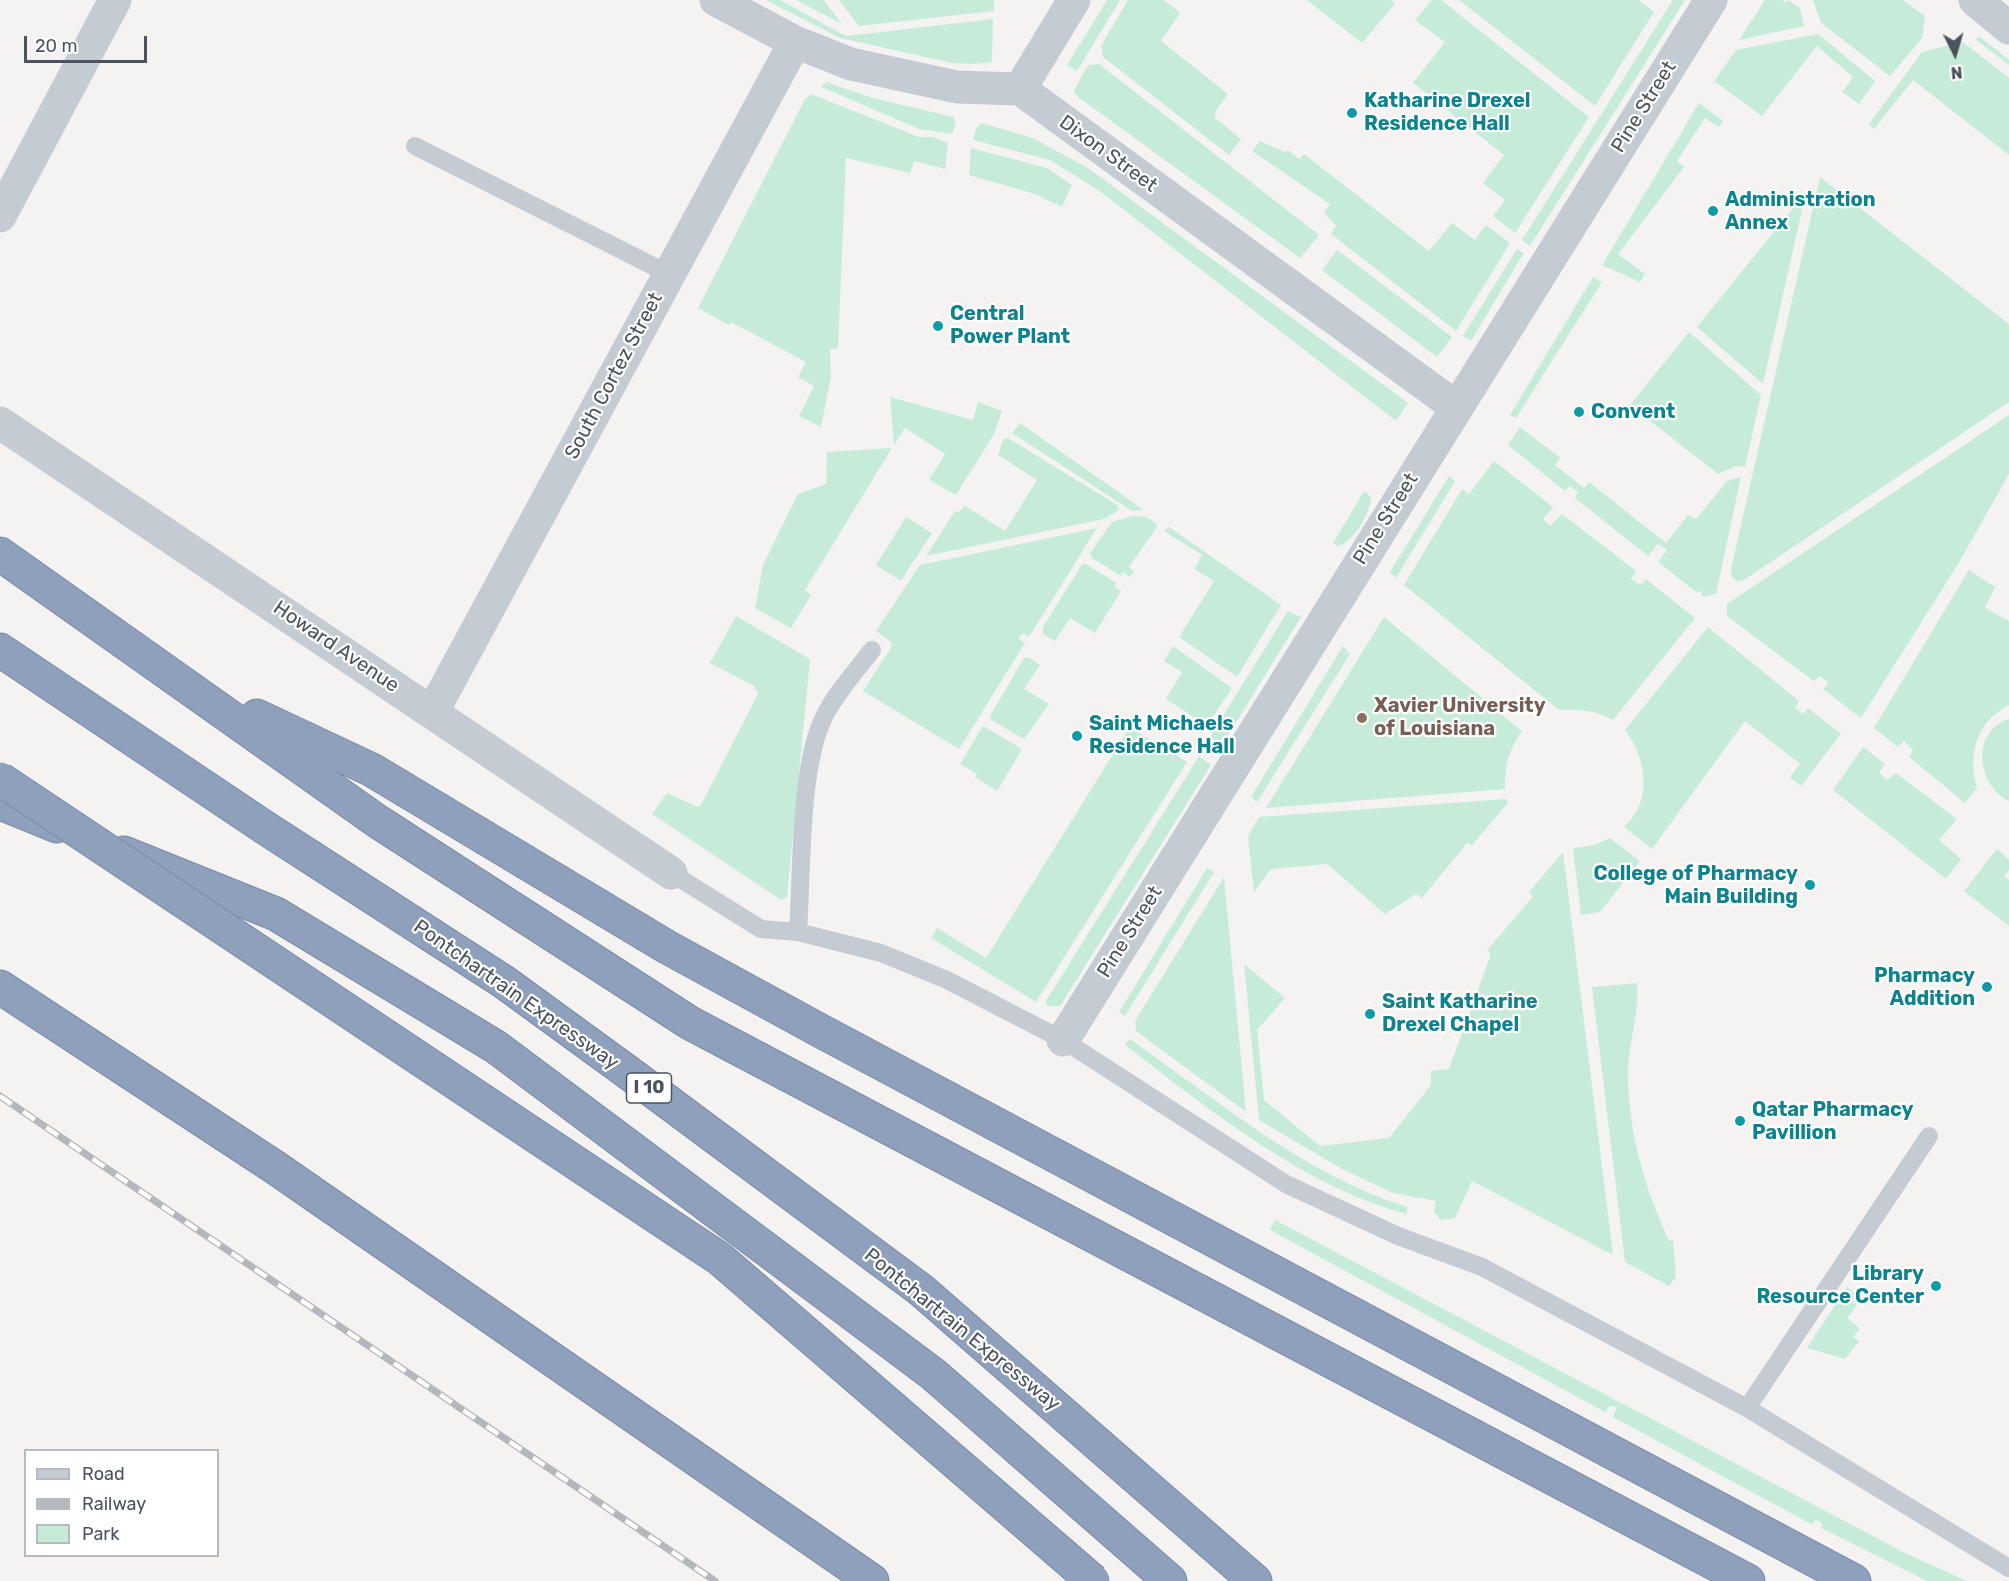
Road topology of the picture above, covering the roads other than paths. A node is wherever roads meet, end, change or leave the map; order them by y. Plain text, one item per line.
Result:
1 (115, 0) edge
2 (716, 0) edge
3 (1074, 0) edge
4 (1711, 0) edge
5 (1975, 0) edge
6 (2009, 28) edge
7 (795, 42) junction
8 (1020, 89) junction
9 (415, 146) dead end
10 (0, 216) edge
11 (669, 274) junction
12 (1456, 407) junction
13 (0, 423) edge
14 (0, 554) edge
15 (0, 650) edge
16 (872, 650) dead end
17 (187, 684) junction
18 (433, 711) junction
19 (0, 779) edge
20 (0, 803) edge
21 (671, 873) joint
22 (798, 932) junction
23 (0, 987) edge
24 (1063, 1040) junction
25 (1929, 1136) dead end
26 (1748, 1408) junction
27 (2009, 1568) edge
28 (872, 1581) edge
29 (1093, 1581) edge
30 (1170, 1581) edge
31 (1255, 1581) edge
32 (1748, 1581) edge
33 (1854, 1581) edge

1 - 10 street
2 - 7 street
3 - 8 street
4 - 12 street, Pine Street
5 - 6 street
7 - 8 street
7 - 11 street, South Cortez Street
8 - 12 street, Dixon Street
9 - 11 lane
11 - 18 street, South Cortez Street
12 - 24 street, Pine Street
13 - 18 street, Howard Avenue
14 - 17 highway
15 - 31 highway, Pontchartrain Expressway / I 10
16 - 22 lane
17 - 32 highway
17 - 33 highway
18 - 21 street, Howard Avenue
19 - 29 highway, bridge
20 - 30 highway
21 - 22 lane
22 - 24 lane
23 - 28 highway
24 - 26 lane
25 - 26 lane
26 - 27 lane

